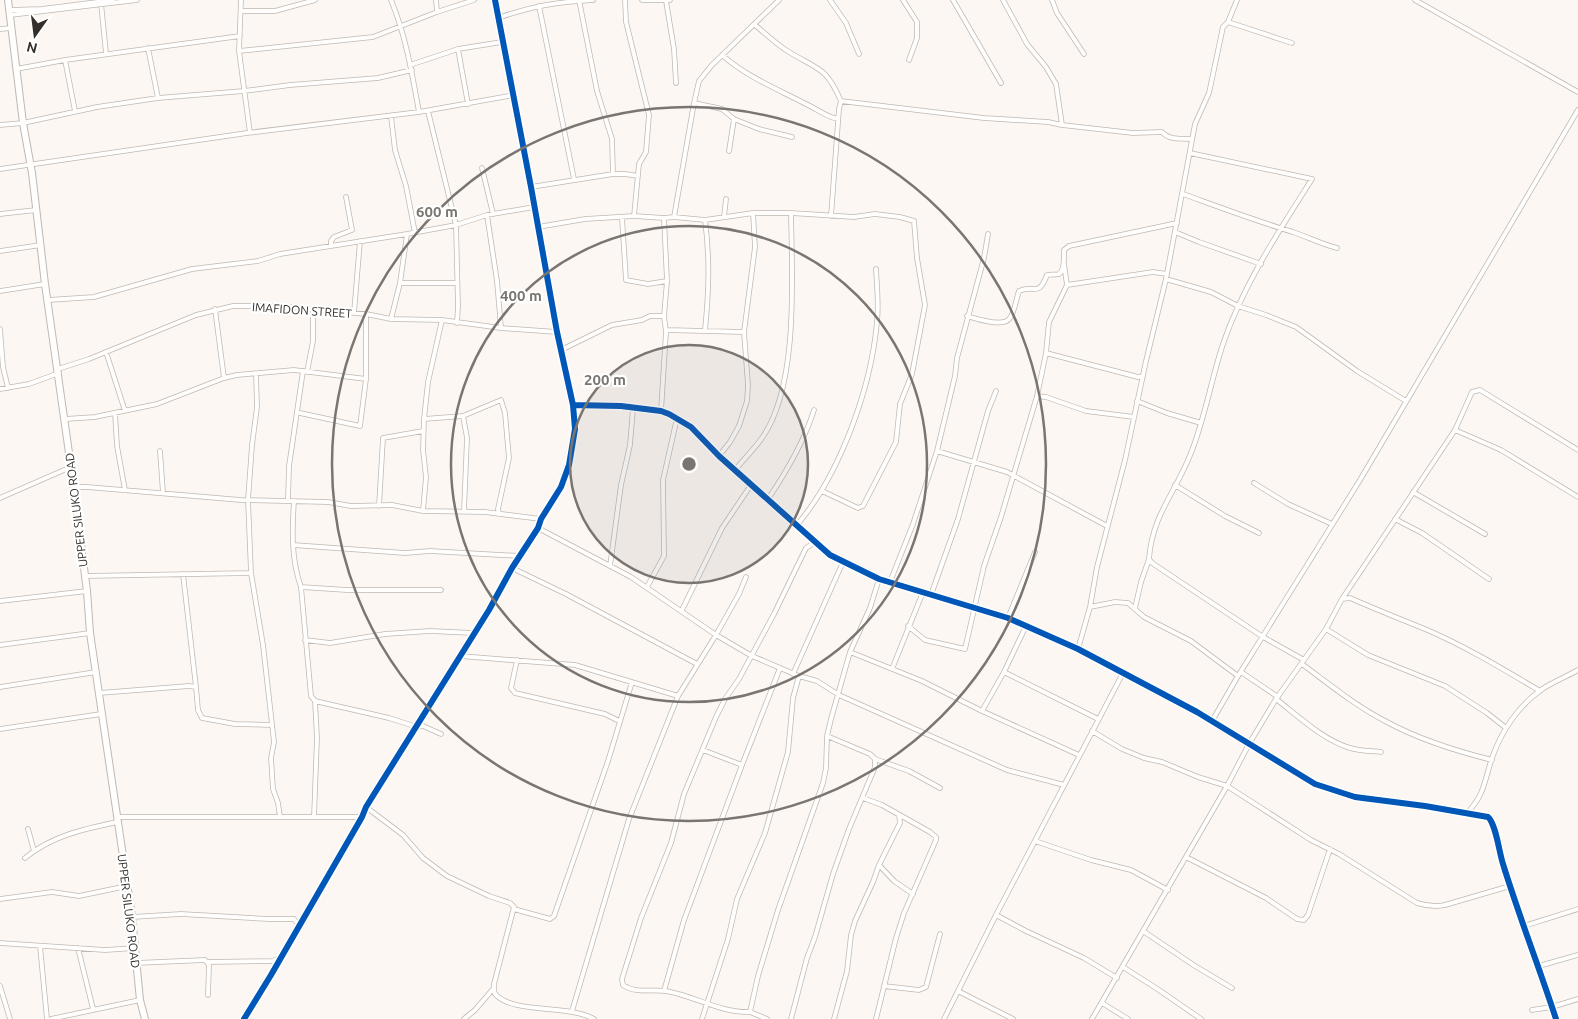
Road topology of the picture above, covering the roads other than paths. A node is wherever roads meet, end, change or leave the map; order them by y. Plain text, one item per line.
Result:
1 (8, 0) edge
2 (113, 0) edge
3 (137, 0) edge
4 (241, 0) edge
5 (316, 0) edge
6 (391, 0) edge
7 (436, 0) edge
8 (474, 0) edge
9 (495, 0) edge
10 (579, 0) edge
11 (593, 0) edge
12 (625, 0) edge
13 (645, 0) edge
14 (668, 0) edge
15 (779, 0) edge
16 (830, 0) edge
17 (903, 0) edge
18 (953, 0) edge
19 (1003, 0) edge
20 (1052, 0) edge
21 (1237, 0) edge
22 (1415, 0) edge
23 (100, 3) junction
24 (540, 6) junction
25 (240, 12) junction
26 (436, 12) junction
27 (10, 13) junction
28 (498, 18) junction
29 (1228, 22) junction
30 (754, 25) junction
31 (401, 26) junction
32 (12, 28) junction
33 (0, 29) edge
34 (240, 36) junction
35 (502, 42) junction
36 (1292, 44) dead end
37 (148, 48) junction
38 (458, 49) junction
39 (239, 52) junction
40 (104, 54) junction
41 (859, 54) dead end
42 (1084, 54) dead end
43 (722, 55) junction
44 (65, 60) junction
45 (909, 60) dead end
46 (410, 65) junction
47 (16, 69) junction
48 (412, 70) junction
49 (1001, 83) dead end
50 (676, 84) dead end
51 (244, 91) junction
52 (1578, 92) edge
53 (514, 95) junction
54 (158, 98) junction
55 (842, 101) junction
56 (694, 103) junction
57 (468, 104) junction
58 (1578, 110) edge
59 (428, 111) junction
60 (75, 112) junction
61 (419, 112) junction
62 (391, 116) junction
63 (734, 119) junction
64 (838, 119) junction
65 (23, 123) junction
66 (0, 125) edge
67 (1062, 125) junction
68 (250, 133) junction
69 (792, 137) dead end
70 (1192, 138) junction
71 (729, 151) dead end
72 (1190, 153) junction
73 (31, 164) junction
74 (482, 168) dead end
75 (0, 169) edge
76 (613, 174) junction
77 (638, 176) junction
78 (574, 179) junction
79 (531, 187) junction
80 (1182, 194) junction
81 (346, 197) dead end
82 (726, 198) dead end
83 (534, 207) junction
84 (36, 210) junction
85 (753, 213) junction
86 (792, 213) junction
87 (0, 214) edge
88 (493, 214) junction
89 (487, 215) junction
90 (634, 216) junction
91 (831, 216) junction
92 (674, 217) junction
93 (724, 217) junction
94 (622, 218) junction
95 (664, 218) junction
96 (705, 220) junction
97 (1177, 223) junction
98 (456, 224) junction
99 (538, 227) junction
100 (1281, 230) junction
101 (415, 232) junction
102 (1175, 232) junction
103 (407, 234) junction
104 (988, 234) dead end
105 (360, 241) junction
106 (41, 244) junction
107 (331, 246) junction
108 (1336, 248) dead end
109 (0, 251) edge
110 (1064, 264) junction
111 (1261, 264) junction
112 (876, 269) dead end
113 (1167, 274) junction
114 (1166, 279) junction
115 (667, 281) junction
116 (400, 283) junction
117 (457, 283) junction
118 (45, 284) junction
119 (1067, 285) junction
120 (0, 291) edge
121 (48, 300) junction
122 (1238, 306) junction
123 (215, 309) junction
124 (313, 310) junction
125 (354, 313) junction
126 (366, 314) junction
127 (664, 316) junction
128 (967, 316) junction
129 (391, 318) junction
130 (442, 320) junction
131 (457, 323) junction
132 (501, 328) junction
133 (0, 329) edge
134 (666, 330) junction
135 (705, 330) junction
136 (556, 332) junction
137 (744, 332) junction
138 (561, 350) junction
139 (106, 352) junction
140 (1046, 353) junction
141 (58, 371) junction
142 (305, 371) junction
143 (256, 374) junction
144 (1143, 376) junction
145 (224, 378) junction
146 (366, 379) junction
147 (8, 388) junction
148 (0, 389) edge
149 (996, 391) dead end
150 (1037, 396) junction
151 (1137, 400) junction
152 (1406, 401) junction
153 (573, 405) junction
154 (633, 408) junction
155 (814, 410) dead end
156 (125, 411) junction
157 (661, 411) junction
158 (115, 413) junction
159 (300, 413) dead end
160 (463, 416) junction
161 (1134, 417) junction
162 (677, 418) junction
163 (65, 419) junction
164 (424, 419) junction
165 (1201, 423) junction
166 (1456, 430) junction
167 (423, 431) junction
168 (1578, 450) edge
169 (160, 451) dead end
170 (937, 451) junction
171 (719, 456) junction
172 (974, 463) junction
173 (71, 467) junction
174 (735, 470) junction
175 (1012, 475) junction
176 (1254, 483) dead end
177 (751, 485) junction
178 (1175, 485) junction
179 (73, 487) junction
180 (125, 490) junction
181 (822, 490) junction
182 (1413, 492) junction
183 (163, 493) junction
184 (1578, 497) edge
185 (0, 498) edge
186 (768, 499) junction
187 (248, 500) junction
188 (288, 500) junction
189 (294, 501) junction
190 (379, 506) junction
191 (423, 511) junction
192 (464, 511) junction
193 (499, 514) junction
194 (541, 519) junction
195 (1395, 519) junction
196 (1332, 524) junction
197 (797, 525) junction
198 (1107, 526) junction
199 (538, 528) junction
200 (1259, 533) dead end
201 (1485, 534) dead end
202 (815, 542) junction
203 (293, 545) junction
204 (1036, 552) dead end
205 (520, 556) junction
206 (1149, 559) junction
207 (843, 562) junction
208 (610, 566) junction
209 (512, 568) junction
210 (252, 573) junction
211 (183, 574) junction
212 (84, 576) junction
213 (746, 577) dead end
214 (880, 579) junction
215 (1489, 579) dead end
216 (890, 582) junction
217 (301, 587) junction
218 (647, 587) junction
219 (440, 590) dead end
220 (86, 591) junction
221 (923, 592) junction
222 (931, 595) junction
223 (1342, 599) junction
224 (0, 602) edge
225 (1090, 607) junction
226 (973, 608) junction
227 (1135, 608) junction
228 (682, 610) junction
229 (1008, 618) junction
230 (908, 626) junction
231 (1026, 626) junction
232 (1326, 629) junction
233 (90, 633) junction
234 (473, 633) junction
235 (716, 635) junction
236 (1263, 637) junction
237 (305, 640) junction
238 (0, 645) edge
239 (1078, 649) junction
240 (850, 652) junction
241 (460, 656) junction
242 (752, 656) junction
243 (517, 660) junction
244 (1303, 662) junction
245 (697, 664) junction
246 (780, 668) junction
247 (892, 669) junction
248 (1578, 670) edge
249 (96, 672) junction
250 (1004, 672) junction
251 (1123, 673) junction
252 (793, 674) junction
253 (1239, 674) junction
254 (799, 676) junction
255 (632, 682) junction
256 (0, 687) edge
257 (196, 687) junction
258 (1540, 690) junction
259 (98, 693) junction
260 (839, 695) junction
261 (678, 696) junction
262 (1277, 698) junction
263 (314, 701) junction
264 (982, 711) junction
265 (101, 714) junction
266 (1098, 719) junction
267 (619, 721) dead end
268 (1212, 721) junction
269 (272, 725) junction
270 (417, 727) junction
271 (1506, 728) junction
272 (0, 729) edge
273 (1092, 731) junction
274 (441, 734) dead end
275 (827, 736) junction
276 (1249, 744) junction
277 (703, 750) junction
278 (1381, 752) dead end
279 (1080, 755) junction
280 (875, 759) junction
281 (1492, 760) junction
282 (742, 764) junction
283 (1064, 785) junction
284 (1228, 786) junction
285 (940, 788) dead end
286 (863, 798) junction
287 (366, 807) junction
288 (898, 814) junction
289 (1467, 814) junction
290 (280, 817) junction
291 (314, 817) junction
292 (362, 817) junction
293 (117, 820) junction
294 (1035, 841) junction
295 (1330, 849) junction
296 (1186, 856) junction
297 (25, 858) dead end
298 (879, 865) junction
299 (127, 886) junction
300 (1510, 886) junction
301 (1168, 890) dead end
302 (913, 894) dead end
303 (0, 899) edge
304 (514, 909) junction
305 (1578, 909) edge
306 (996, 915) junction
307 (132, 917) junction
308 (299, 926) junction
309 (1524, 926) junction
310 (1142, 931) junction
311 (940, 934) dead end
312 (0, 943) edge
313 (40, 946) junction
314 (78, 948) junction
315 (135, 948) junction
316 (1578, 955) edge
317 (281, 958) junction
318 (208, 962) junction
319 (136, 963) junction
320 (1539, 966) junction
321 (1123, 967) junction
322 (1117, 978) junction
323 (0, 986) edge
324 (884, 986) junction
325 (1232, 988) dead end
326 (494, 989) junction
327 (664, 991) junction
328 (958, 991) junction
329 (208, 995) dead end
330 (1578, 999) edge
331 (140, 1000) junction
332 (1102, 1003) junction
333 (708, 1005) junction
334 (1552, 1007) junction
335 (93, 1009) junction
336 (1532, 1010) dead end
337 (572, 1011) junction
338 (750, 1012) junction
339 (10, 1019) edge
340 (47, 1019) edge
341 (51, 1019) edge
342 (145, 1019) edge
343 (244, 1019) edge
344 (464, 1019) edge
345 (594, 1019) edge
346 (702, 1019) edge
347 (767, 1019) edge
348 (791, 1019) edge
349 (834, 1019) edge
350 (876, 1019) edge
351 (944, 1019) edge
352 (1012, 1019) edge
353 (1092, 1019) edge
354 (1128, 1019) edge
355 (1201, 1019) edge
356 (1556, 1019) edge

1 - 27 main road, UPPER SILUKO ROAD
2 - 23 street
3 - 23 street
4 - 25 street
5 - 25 street
6 - 31 street
7 - 26 street
8 - 26 street
9 - 28 street
10 - 11 street
10 - 24 street
10 - 76 street
12 - 77 street
13 - 14 street
14 - 50 street
15 - 30 street
16 - 41 street
17 - 45 street
18 - 49 street
19 - 67 street
20 - 42 street
21 - 29 street
22 - 52 street
23 - 27 street
23 - 40 street
24 - 28 street
24 - 78 street
25 - 34 street
26 - 31 street
27 - 32 main road, UPPER SILUKO ROAD
28 - 35 street
29 - 36 street
29 - 70 street
30 - 43 street
30 - 55 street
31 - 39 street
31 - 46 street
32 - 33 street
32 - 47 main road, UPPER SILUKO ROAD
34 - 37 street
34 - 39 street
35 - 38 street
35 - 53 street
37 - 40 street
37 - 54 street
38 - 46 street
38 - 57 street
39 - 51 street
40 - 44 street
43 - 56 street
43 - 64 street
44 - 47 street
44 - 60 street
46 - 48 street
47 - 65 main road, UPPER SILUKO ROAD
48 - 51 street
48 - 61 street
51 - 54 street
51 - 68 street
53 - 57 street
53 - 79 street
54 - 60 street
55 - 64 street
55 - 67 street
56 - 63 street
56 - 92 street
57 - 59 street
58 - 152 street
59 - 61 street
59 - 98 street
60 - 65 street
61 - 62 street
62 - 68 street
62 - 101 street
63 - 69 street
63 - 71 street
64 - 91 street
65 - 66 street
65 - 73 main road, UPPER SILUKO ROAD
67 - 70 street
68 - 73 street
70 - 72 street
72 - 80 street
72 - 100 street
73 - 75 street
73 - 84 main road, UPPER SILUKO ROAD
74 - 88 street
76 - 77 street
76 - 78 street
77 - 90 street
78 - 79 street
79 - 83 street
80 - 97 street
80 - 100 street
81 - 107 street
82 - 93 street
83 - 88 street
83 - 99 street
84 - 87 street
84 - 106 main road, UPPER SILUKO ROAD
85 - 86 street
85 - 93 street
85 - 137 street
86 - 91 street
86 - 174 street
88 - 89 street
89 - 98 street
89 - 132 street
90 - 94 street
90 - 95 street
91 - 181 street
92 - 95 street
92 - 96 street
93 - 96 street
94 - 99 street
94 - 115 street
95 - 115 street
96 - 135 street
97 - 102 street
97 - 110 street
98 - 101 street
98 - 117 street
99 - 136 street
100 - 108 street
100 - 111 street
101 - 103 street
102 - 111 street
102 - 113 street
103 - 105 street
103 - 116 street
104 - 128 street
105 - 107 street
105 - 125 street
106 - 109 street
106 - 118 main road, UPPER SILUKO ROAD
107 - 121 street
110 - 119 street
110 - 128 street
111 - 122 street
112 - 181 street
113 - 114 street
113 - 119 street
114 - 122 street
114 - 144 street
115 - 127 street
116 - 117 street
116 - 129 street
117 - 131 street
118 - 120 street
118 - 121 main road, UPPER SILUKO ROAD
119 - 140 street
121 - 141 main road, UPPER SILUKO ROAD
122 - 152 street
122 - 165 street
123 - 124 street, IMAFIDON STREET
123 - 139 street, IMAFIDON STREET
123 - 145 street
124 - 125 street, IMAFIDON STREET
124 - 142 street
125 - 126 street, IMAFIDON STREET
126 - 129 street, IMAFIDON STREET
126 - 146 street
127 - 134 street
127 - 138 street
128 - 170 street
129 - 130 street, IMAFIDON STREET
130 - 131 street, IMAFIDON STREET
130 - 164 street
131 - 132 street, IMAFIDON STREET
132 - 136 street, IMAFIDON STREET
133 - 147 street
134 - 135 street
134 - 157 street
135 - 137 street
136 - 138 street
137 - 171 street
138 - 153 street
139 - 141 street, IMAFIDON STREET
139 - 156 street
140 - 144 street
140 - 150 street
141 - 147 street, IMAFIDON STREET
141 - 163 main road, UPPER SILUKO ROAD
142 - 143 street
142 - 146 street
142 - 188 street
143 - 145 street
143 - 187 street
144 - 151 street
145 - 156 street
146 - 159 street
147 - 148 street, IMAFIDON STREET
149 - 172 street
150 - 161 street
150 - 175 street
151 - 161 street
151 - 165 street
152 - 196 street
153 - 154 street
153 - 194 street
154 - 157 street
154 - 208 street
155 - 186 street
156 - 158 street
157 - 162 street
158 - 163 street
158 - 180 street
160 - 164 street
160 - 192 street
160 - 193 street
161 - 198 street
162 - 171 street
162 - 218 street
163 - 173 main road, UPPER SILUKO ROAD
164 - 167 street
165 - 178 street
166 - 168 street
166 - 182 street
166 - 184 street
167 - 190 street
167 - 191 street
169 - 183 street
170 - 172 street
170 - 216 street
171 - 174 street
172 - 175 street
172 - 222 street
173 - 179 main road, UPPER SILUKO ROAD
173 - 185 street
174 - 177 street
175 - 198 street
175 - 226 street
176 - 196 street
177 - 186 street
177 - 228 street
178 - 200 street
178 - 206 street
179 - 180 street
179 - 212 main road, UPPER SILUKO ROAD
180 - 183 street
181 - 197 street
182 - 195 street
182 - 201 street
183 - 187 street
186 - 197 street
187 - 188 street
187 - 210 street
188 - 189 street
189 - 190 street
189 - 203 street
190 - 191 street
191 - 192 street
192 - 193 street
193 - 194 street
194 - 199 street
195 - 215 street
195 - 223 street
196 - 236 street
197 - 202 street
198 - 225 street
199 - 205 street
199 - 208 street
202 - 207 street
202 - 242 street
203 - 205 street
203 - 217 street
204 - 229 street
205 - 209 street
206 - 227 street
206 - 236 street
207 - 214 street
207 - 252 street
208 - 218 street
209 - 234 street
209 - 245 street
210 - 211 street
210 - 269 street
211 - 212 street
211 - 257 street
212 - 220 main road, UPPER SILUKO ROAD
213 - 235 street
214 - 216 street
214 - 240 street
216 - 221 street
217 - 219 street
217 - 237 street
218 - 228 street
220 - 224 street
220 - 233 main road, UPPER SILUKO ROAD
221 - 222 street
221 - 230 street
222 - 226 street
223 - 232 street
223 - 258 street
225 - 227 street
225 - 239 street
226 - 229 street
226 - 230 street
227 - 253 street
228 - 235 street
229 - 231 street
230 - 247 street
231 - 239 street
231 - 250 street
232 - 244 street
232 - 271 street
233 - 238 street
233 - 249 main road, UPPER SILUKO ROAD
234 - 237 street
234 - 241 street
235 - 242 street
235 - 245 street
236 - 244 street
236 - 253 street
237 - 263 street
239 - 251 street
240 - 247 street
240 - 260 street
241 - 243 street
241 - 270 street
242 - 246 street
242 - 277 street
243 - 255 street
243 - 267 street
244 - 262 street
244 - 281 street
245 - 261 street
246 - 252 street
246 - 282 street
247 - 264 street
248 - 258 street
249 - 256 street
249 - 259 main road, UPPER SILUKO ROAD
250 - 264 street
250 - 266 street
251 - 266 street
251 - 268 street
252 - 254 street
253 - 262 street
253 - 268 street
254 - 260 street
254 - 333 street
255 - 261 street
255 - 304 street
257 - 259 street
257 - 269 street
258 - 271 street
259 - 265 main road, UPPER SILUKO ROAD
260 - 275 street
260 - 283 street
261 - 337 street
262 - 276 street
262 - 278 street
263 - 270 street
263 - 291 street
264 - 279 street
265 - 272 street
265 - 293 main road, UPPER SILUKO ROAD
266 - 273 street
268 - 276 street
269 - 290 street
270 - 274 street
270 - 287 street
271 - 281 street
273 - 279 street
273 - 284 street
275 - 280 street
275 - 338 street
276 - 284 street
276 - 289 street
277 - 282 street
277 - 327 street
279 - 283 street
280 - 285 street
280 - 286 street
281 - 289 street
282 - 327 street
283 - 294 street
284 - 295 street
284 - 296 street
286 - 288 street
286 - 348 street
287 - 292 street
287 - 304 street
288 - 298 street
288 - 324 street
289 - 300 street
290 - 291 street
290 - 293 street
291 - 292 street
292 - 308 street
293 - 297 street
293 - 299 main road, UPPER SILUKO ROAD
294 - 301 street
294 - 306 street
295 - 296 street
295 - 300 street
296 - 310 street
298 - 302 street
298 - 349 street
299 - 303 street
299 - 307 main road, UPPER SILUKO ROAD
300 - 309 street
304 - 326 street
305 - 309 street
306 - 322 street
306 - 328 street
307 - 308 street
307 - 315 main road, UPPER SILUKO ROAD
308 - 317 street
309 - 320 street
310 - 321 street
310 - 325 street
311 - 324 street
312 - 313 street
313 - 314 street
313 - 340 street
314 - 315 street
314 - 335 street
315 - 319 main road, UPPER SILUKO ROAD
316 - 320 street
317 - 318 street
317 - 343 street
318 - 319 street
318 - 329 street
319 - 331 main road, UPPER SILUKO ROAD
320 - 334 street
321 - 322 street
321 - 355 street
322 - 332 street
323 - 339 street
324 - 350 street
326 - 337 street
326 - 344 street
327 - 333 street
328 - 351 street
328 - 352 street
330 - 334 street
331 - 335 street
331 - 342 main road, UPPER SILUKO ROAD
332 - 353 street
332 - 354 street
333 - 338 street
333 - 346 street
334 - 336 street
334 - 356 street
335 - 341 street
337 - 345 street
338 - 347 street

